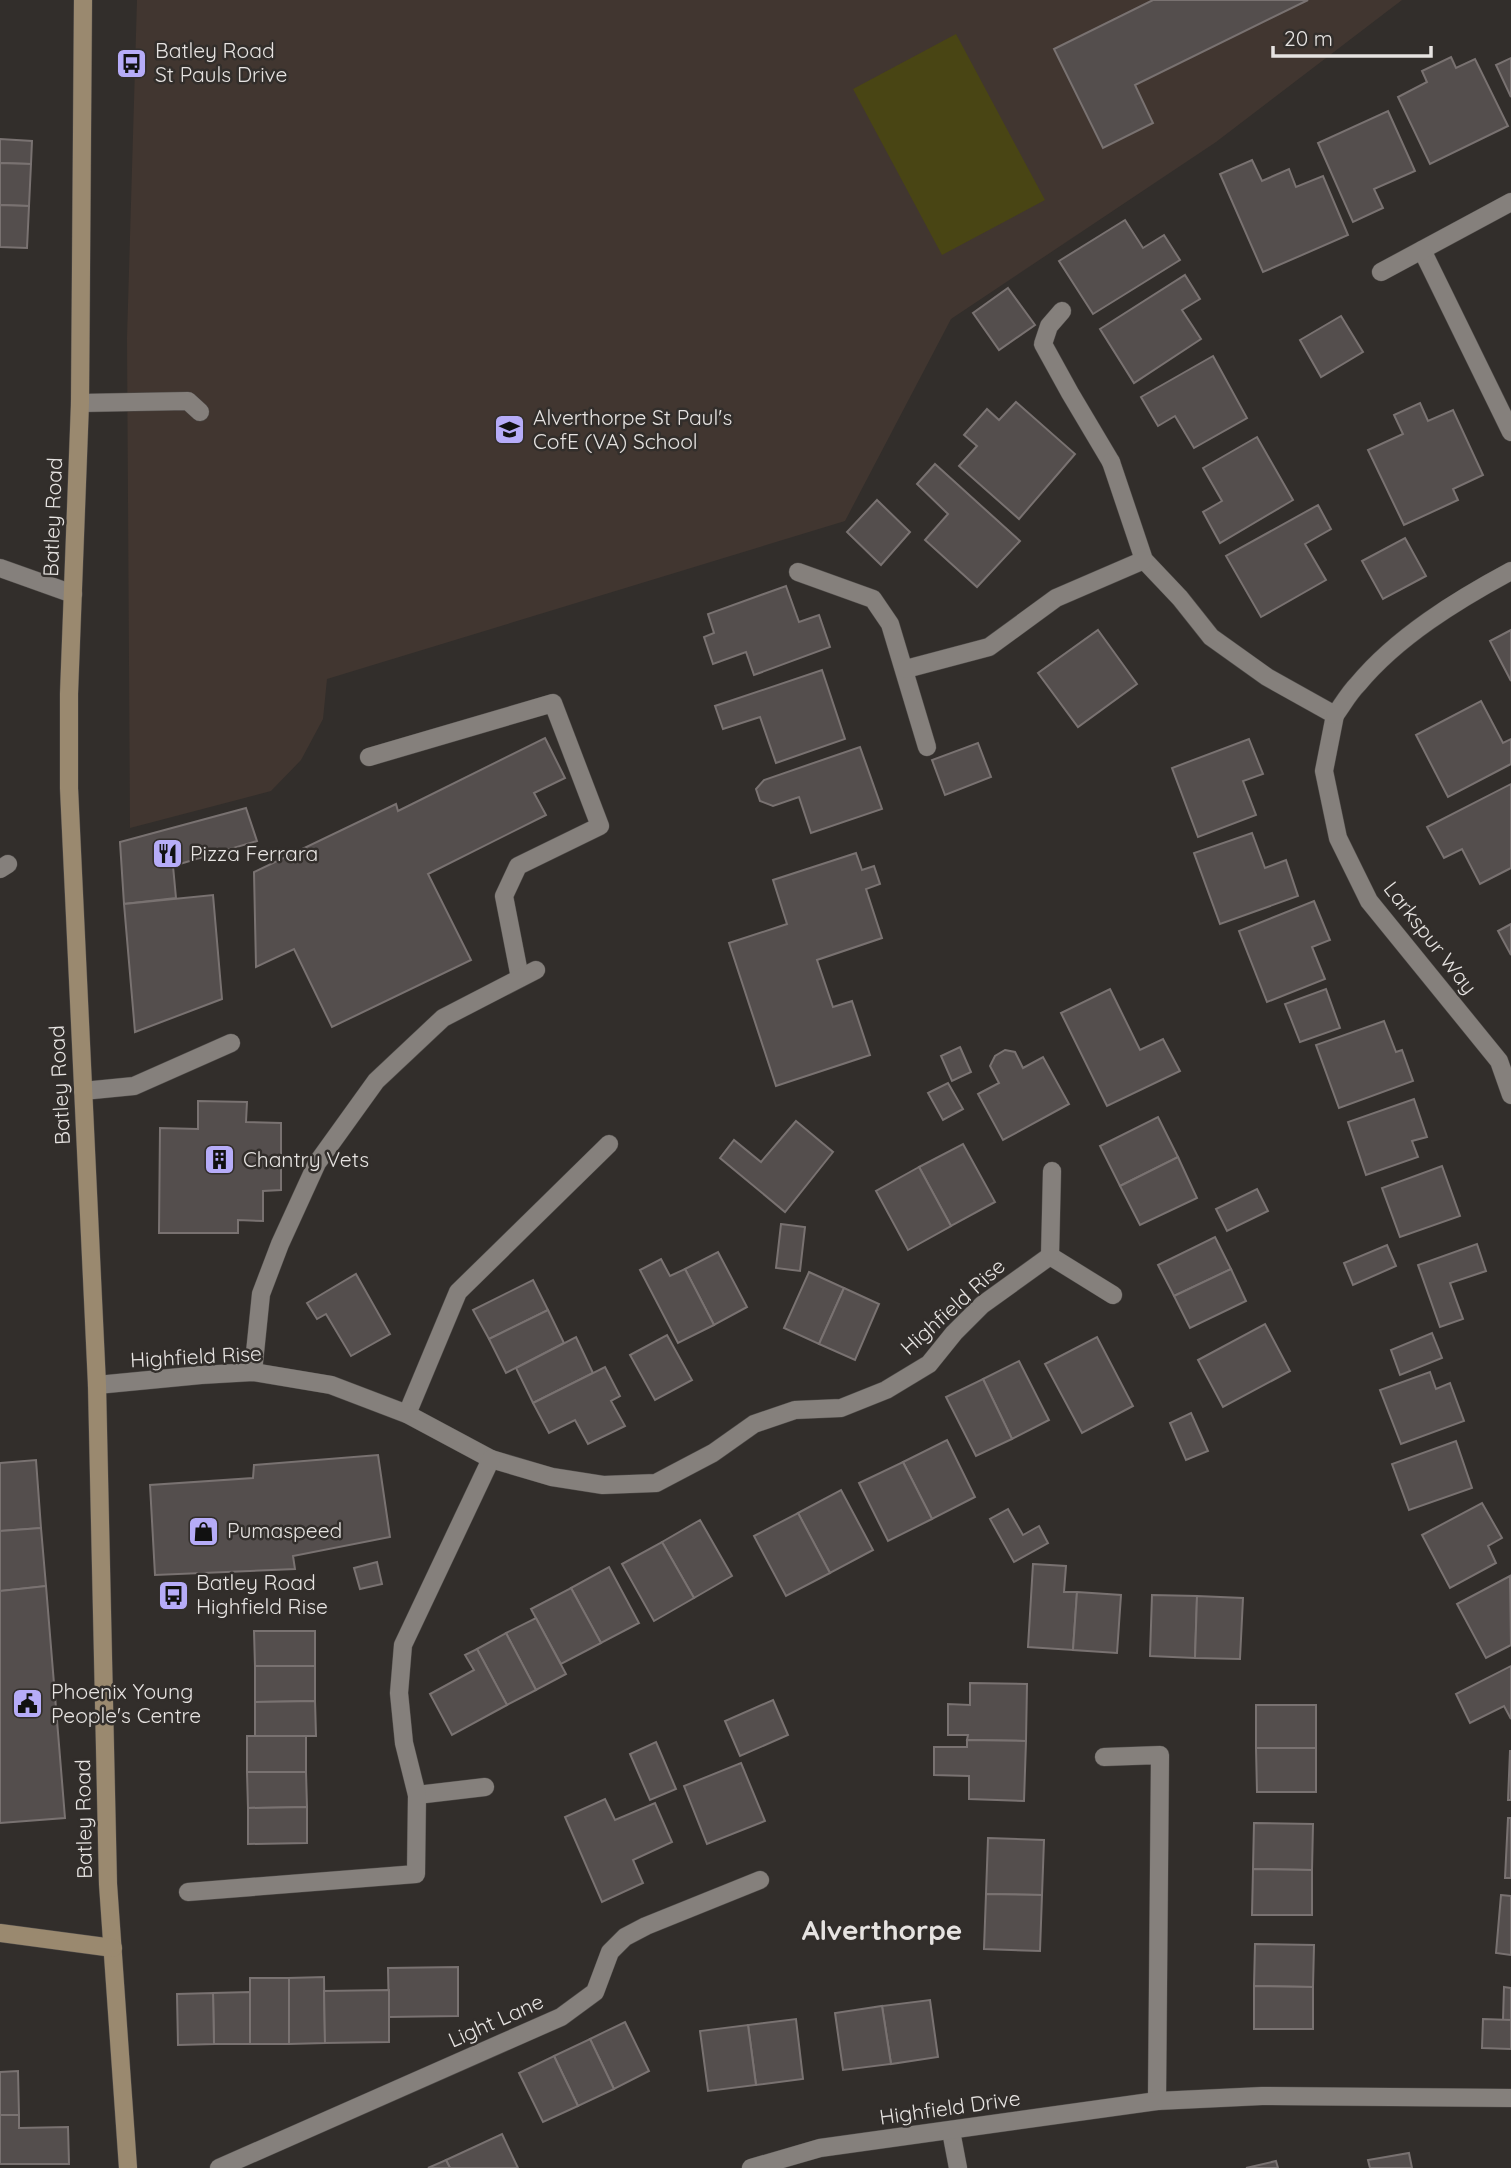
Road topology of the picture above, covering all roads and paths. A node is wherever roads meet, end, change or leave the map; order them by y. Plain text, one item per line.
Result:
1 (73, 0) edge
2 (83, 0) edge
3 (1511, 202) edge
4 (1422, 250) junction
5 (1381, 272) dead end
6 (1062, 311) dead end
7 (80, 403) junction
8 (200, 412) dead end
9 (1511, 432) edge
10 (1144, 560) junction
11 (0, 568) edge
12 (1511, 571) edge
13 (798, 572) dead end
14 (73, 594) junction
15 (906, 669) junction
16 (1335, 715) junction
17 (927, 747) dead end
18 (369, 757) dead end
19 (232, 1043) dead end
20 (1505, 1057) edge
21 (83, 1091) junction
22 (1511, 1095) edge
23 (609, 1144) dead end
24 (1052, 1171) dead end
25 (1050, 1256) junction
26 (1113, 1295) dead end
27 (253, 1372) junction
28 (97, 1385) junction
29 (407, 1414) junction
30 (491, 1459) junction
31 (1104, 1757) dead end
32 (485, 1787) dead end
33 (416, 1795) junction
34 (760, 1880) dead end
35 (188, 1892) dead end
36 (0, 1933) edge
37 (113, 1948) junction
38 (1511, 2098) edge
39 (1157, 2101) junction
40 (951, 2131) junction
41 (128, 2168) edge
42 (219, 2168) edge
43 (751, 2168) edge
44 (958, 2168) edge

1 - 2 street
2 - 7 street, Batley Road
3 - 4 street
4 - 5 street
4 - 9 street
6 - 10 street
7 - 8 street
7 - 14 street, Batley Road
10 - 15 street
10 - 16 street
11 - 14 street
12 - 16 street
13 - 15 street
14 - 21 street, Batley Road
15 - 17 street
16 - 20 street, Larkspur Way
18 - 27 street
19 - 21 street
20 - 22 street, Larkspur Way
21 - 28 street, Batley Road
23 - 29 street
24 - 25 street
25 - 26 street
25 - 30 street, Highfield Rise
27 - 28 street, Highfield Rise
27 - 29 street, Highfield Rise
28 - 37 street, Batley Road
29 - 30 street, Highfield Rise
30 - 33 street
31 - 39 street
32 - 33 street
33 - 35 street
34 - 42 street, Light Lane
36 - 37 street
37 - 41 street, Batley Road
38 - 39 street, Highfield Drive
39 - 40 street, Highfield Drive
40 - 43 street, Highfield Drive
40 - 44 street

